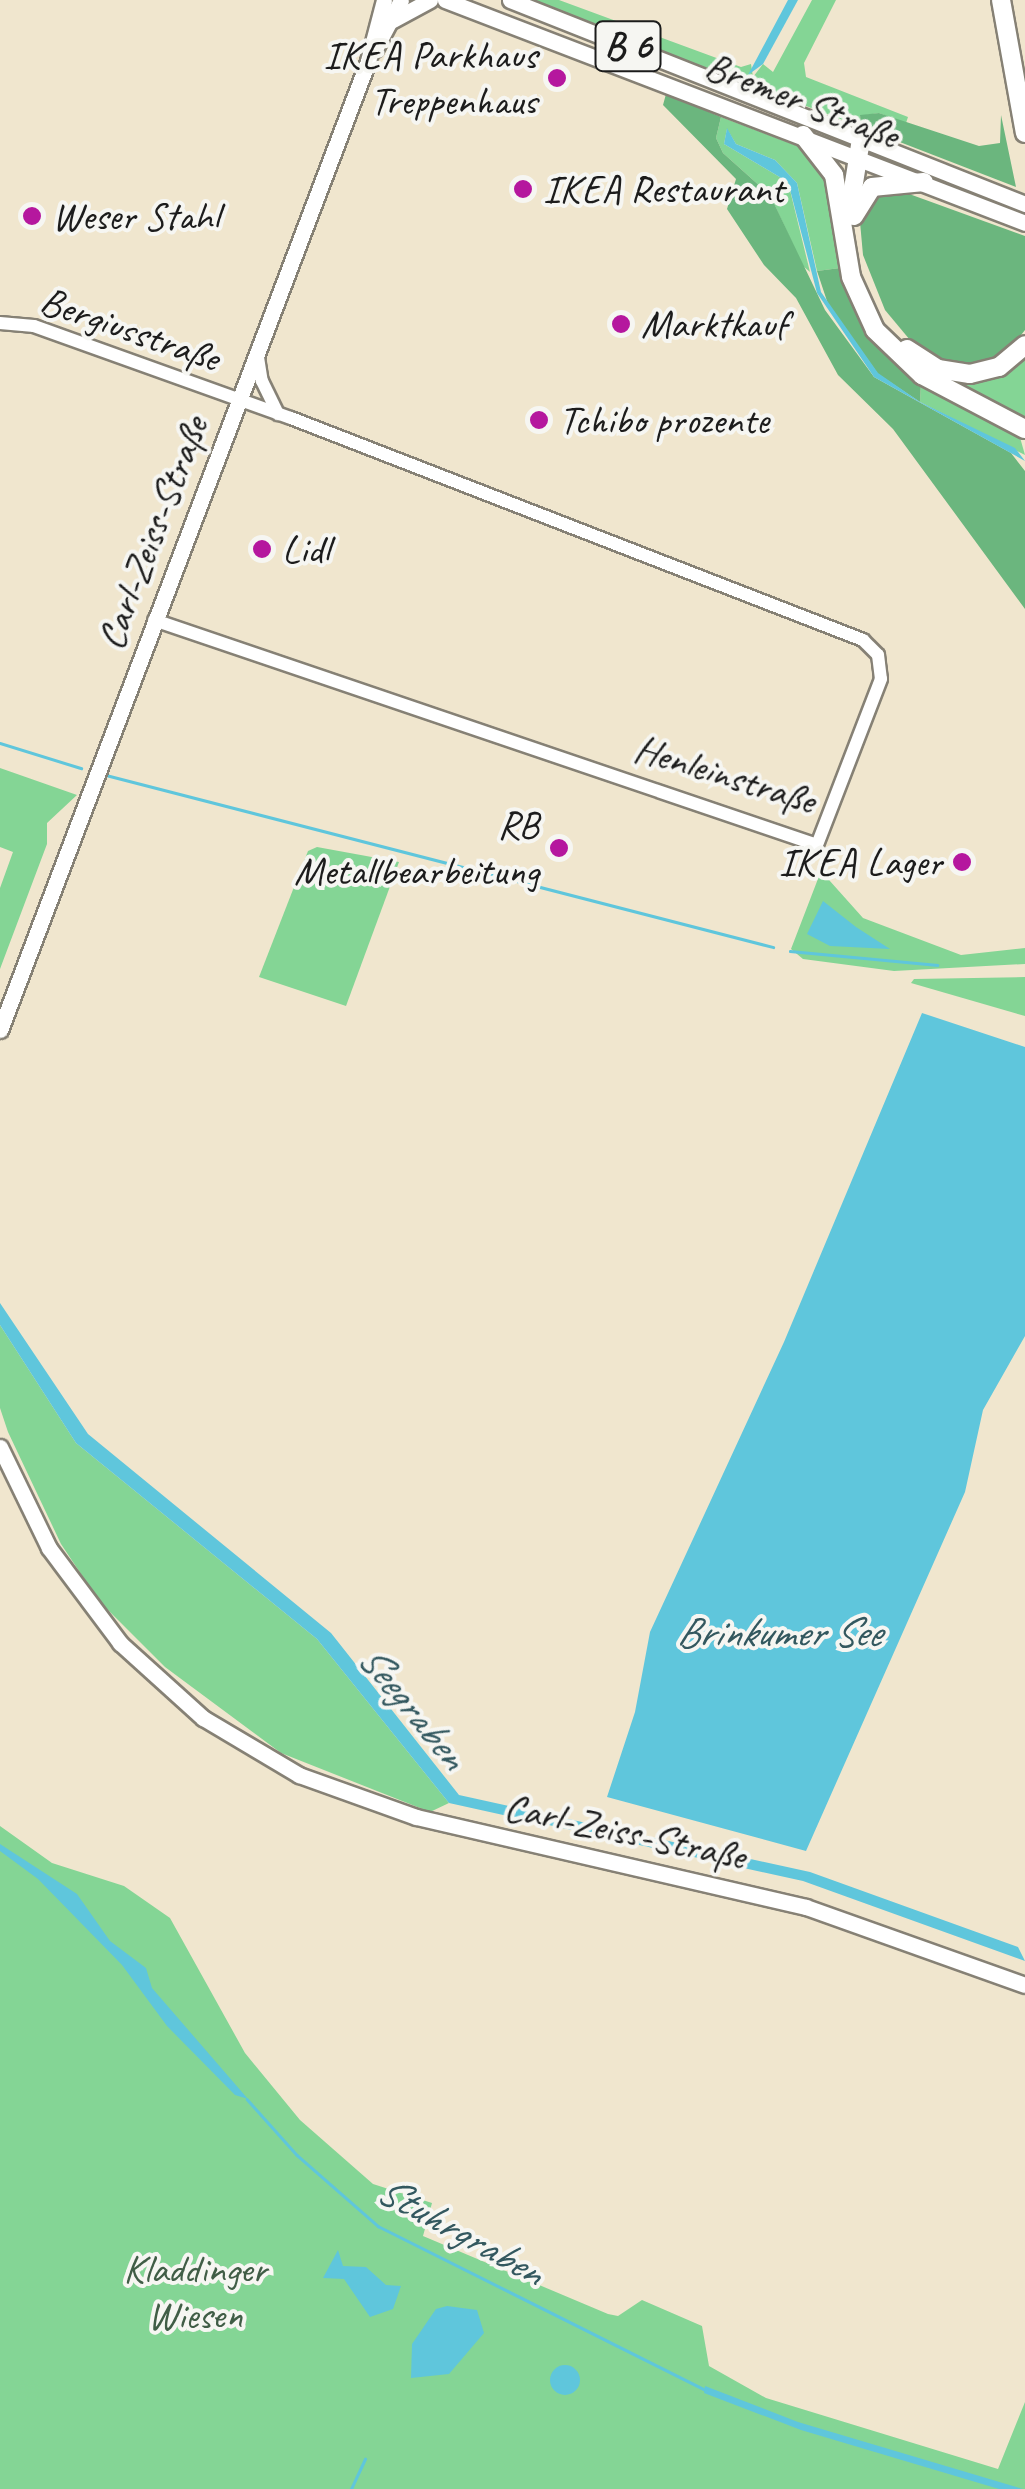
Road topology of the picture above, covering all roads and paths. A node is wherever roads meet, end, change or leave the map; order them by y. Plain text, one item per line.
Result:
1 (376, 0) edge
2 (384, 0) edge
3 (401, 0) edge
4 (430, 0) edge
5 (445, 0) edge
6 (510, 0) edge
7 (1001, 0) edge
8 (385, 19) junction
9 (1025, 134) edge
10 (803, 135) junction
11 (858, 150) junction
12 (924, 182) junction
13 (840, 194) junction
14 (1021, 202) edge
15 (1023, 222) edge
16 (852, 236) junction
17 (0, 323) edge
18 (1025, 345) edge
19 (257, 350) junction
20 (238, 400) junction
21 (278, 414) junction
22 (1025, 429) edge
23 (154, 620) junction
24 (0, 1030) edge
25 (0, 1447) edge
26 (1025, 1985) edge

1 - 8 main road
2 - 8 main road, Carl-Zeiss-Straße
3 - 8 main road, Carl-Zeiss-Straße
4 - 8 main road
5 - 10 main road, Bremer Straße / B 6
6 - 11 main road, Bremer Straße / B 6
7 - 9 highway
8 - 19 main road, Carl-Zeiss-Straße
10 - 11 main road, Bremer Straße / B 6
10 - 13 highway
11 - 12 main road, Bremer Straße / B 6
11 - 13 highway
11 - 14 main road, Bremer Straße / B 6
11 - 16 highway
12 - 15 main road, Bremer Straße / B 6
12 - 16 highway
13 - 22 highway
16 - 18 highway
17 - 20 street, Bergiusstraße
19 - 20 main road, Carl-Zeiss-Straße
19 - 21 street
20 - 21 street, Henleinstraße
20 - 23 main road, Carl-Zeiss-Straße
21 - 23 street, Henleinstraße
23 - 24 main road, Carl-Zeiss-Straße
25 - 26 main road, Carl-Zeiss-Straße

